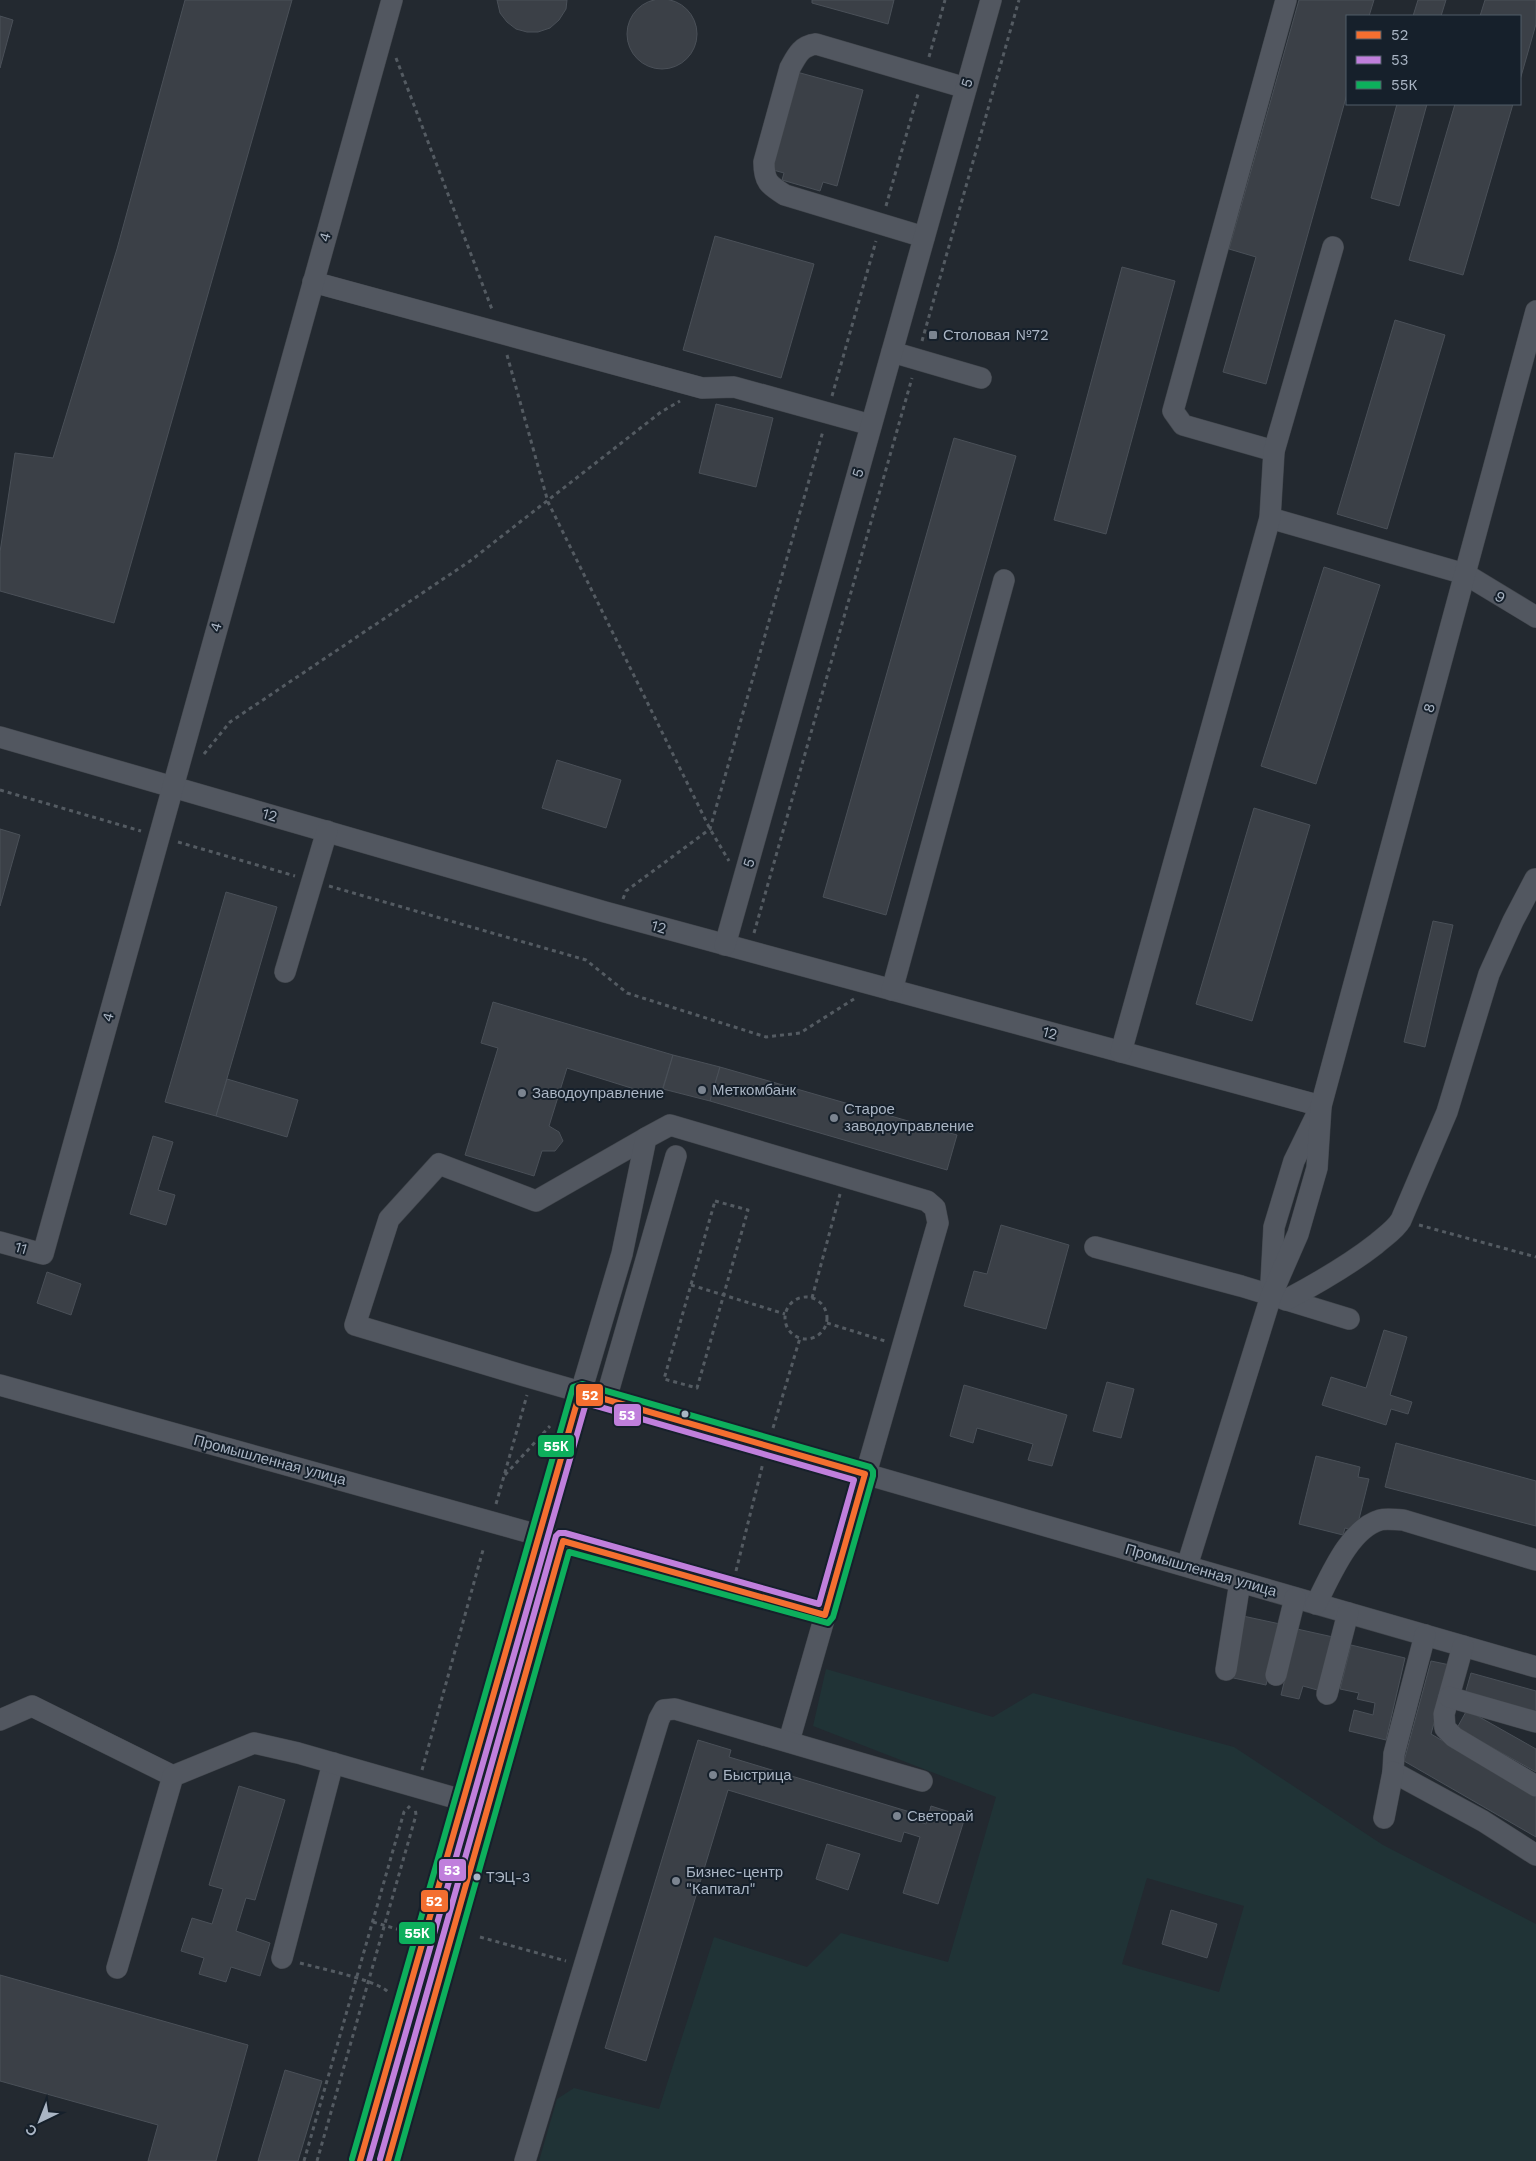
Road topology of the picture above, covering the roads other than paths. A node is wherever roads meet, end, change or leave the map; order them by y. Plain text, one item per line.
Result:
1 (392, 0) edge
2 (991, 0) edge
3 (1286, 0) edge
4 (966, 88) junction
5 (924, 237) junction
6 (1333, 247) dead end
7 (313, 282) junction
8 (1536, 311) edge
9 (892, 352) junction
10 (981, 378) dead end
11 (871, 425) junction
12 (1274, 451) junction
13 (1270, 518) junction
14 (1465, 574) junction
15 (1004, 580) dead end
16 (1536, 617) edge
17 (0, 738) edge
18 (172, 786) junction
19 (327, 831) junction
20 (1535, 879) edge
21 (725, 945) junction
22 (285, 972) dead end
23 (883, 988) junction
24 (1121, 1052) junction
25 (1321, 1106) junction
26 (646, 1138) junction
27 (676, 1156) dead end
28 (0, 1242) edge
29 (1095, 1247) dead end
30 (43, 1254) joint
31 (1279, 1298) junction
32 (1348, 1319) dead end
33 (0, 1385) edge
34 (580, 1392) junction
35 (606, 1400) junction
36 (865, 1474) junction
37 (539, 1534) junction
38 (563, 1541) junction
39 (1536, 1560) edge
40 (1187, 1566) junction
41 (1240, 1582) junction
42 (1295, 1598) junction
43 (1316, 1604) junction
44 (1348, 1613) junction
45 (825, 1615) junction
46 (1424, 1635) junction
47 (1463, 1646) junction
48 (1536, 1667) edge
49 (1226, 1670) dead end
50 (1276, 1675) dead end
51 (1327, 1694) dead end
52 (1449, 1697) junction
53 (0, 1720) edge
54 (1536, 1722) edge
55 (790, 1742) junction
56 (333, 1763) junction
57 (1393, 1772) junction
58 (173, 1776) junction
59 (922, 1781) dead end
60 (1536, 1786) edge
61 (463, 1800) junction
62 (488, 1808) junction
63 (1384, 1818) dead end
64 (1536, 1855) edge
65 (282, 1958) road end
66 (117, 1968) dead end
67 (360, 2161) edge
68 (388, 2161) edge
69 (525, 2161) edge

1 - 7 street, 4
2 - 4 street, 5
3 - 12 street
4 - 5 street, 5
4 - 5 street
5 - 9 street, 5
6 - 12 street
7 - 11 street
7 - 18 street, 4
8 - 14 street, 8
9 - 10 street
9 - 11 street, 5
11 - 21 street, 5
12 - 13 street
13 - 14 street, 9
13 - 24 street
14 - 16 street, 9
14 - 25 street, 8
15 - 23 street
17 - 18 street, 12
18 - 19 street, 12
18 - 30 street, 4
19 - 21 street, 12
19 - 22 street
20 - 31 street
21 - 23 street, 12
23 - 24 street, 12
24 - 25 street, 12
25 - 31 street, 8
26 - 34 street
26 - 34 street, Промышленная улица
26 - 36 street
27 - 35 street
28 - 30 street, 11
29 - 31 street
31 - 32 street
31 - 40 street, 8
33 - 37 street, Промышленная улица
34 - 35 street, Промышленная улица
34 - 37 street
35 - 36 street, Промышленная улица
36 - 40 street, Промышленная улица
36 - 45 street
37 - 38 street, Промышленная улица
37 - 61 street
38 - 45 street, Промышленная улица
38 - 62 street
39 - 43 street
40 - 41 street, Промышленная улица
41 - 42 street, Промышленная улица
41 - 49 street
42 - 43 street, Промышленная улица
42 - 50 street
43 - 44 street, Промышленная улица
44 - 46 street, Промышленная улица
44 - 51 street
45 - 55 street
46 - 47 street, Промышленная улица
46 - 57 street
47 - 48 street, Промышленная улица
47 - 52 street
52 - 54 street
52 - 60 street
53 - 58 street
55 - 59 street
55 - 69 street
56 - 58 street
56 - 61 street
56 - 65 street
57 - 63 street
57 - 64 street
58 - 66 street
61 - 62 street
61 - 67 street
62 - 68 street

